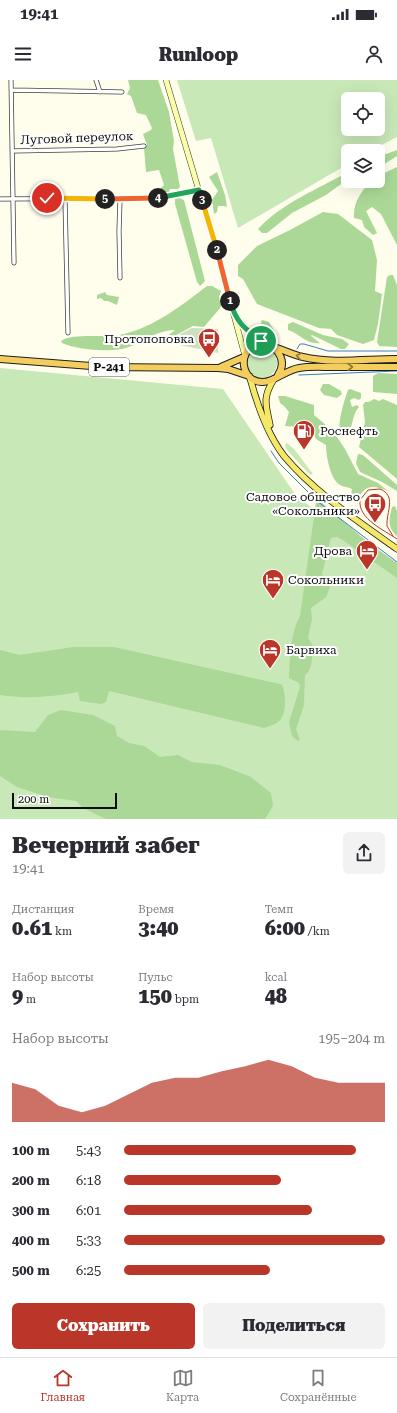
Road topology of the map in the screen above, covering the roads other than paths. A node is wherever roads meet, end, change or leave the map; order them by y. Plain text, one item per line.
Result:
1 (11, 80) edge
2 (96, 80) edge
3 (166, 80) edge
4 (11, 90) junction
5 (100, 92) junction
6 (122, 92) dead end
7 (144, 146) dead end
8 (12, 151) junction
9 (199, 190) junction
10 (0, 199) edge
11 (12, 199) junction
12 (65, 199) junction
13 (120, 199) junction
14 (14, 264) dead end
15 (120, 278) dead end
16 (235, 316) junction
17 (68, 333) dead end
18 (270, 346) junction
19 (245, 357) junction
20 (0, 359) edge
21 (397, 359) edge
22 (397, 366) edge
23 (218, 368) junction
24 (250, 377) junction
25 (275, 378) junction
26 (272, 435) junction
27 (397, 549) edge

1 - 4 street
2 - 5 street
3 - 9 main road
4 - 5 street
4 - 8 street
5 - 6 street
7 - 8 street, Луговой переулок
8 - 11 street
9 - 13 street
9 - 16 main road
10 - 11 street
11 - 12 street
11 - 14 street
12 - 13 street
12 - 17 street
13 - 15 street
16 - 18 main road
16 - 19 main road
18 - 19 highway, Р-241
21 -> 18 highway
18 - 25 highway
19 - 23 highway, Р-241
19 - 24 highway
20 - 23 highway, Р-241
25 -> 22 highway, Р-241
23 - 24 highway, Р-241
24 - 25 highway, Р-241
24 - 26 main road
25 - 26 main road
26 - 27 main road

